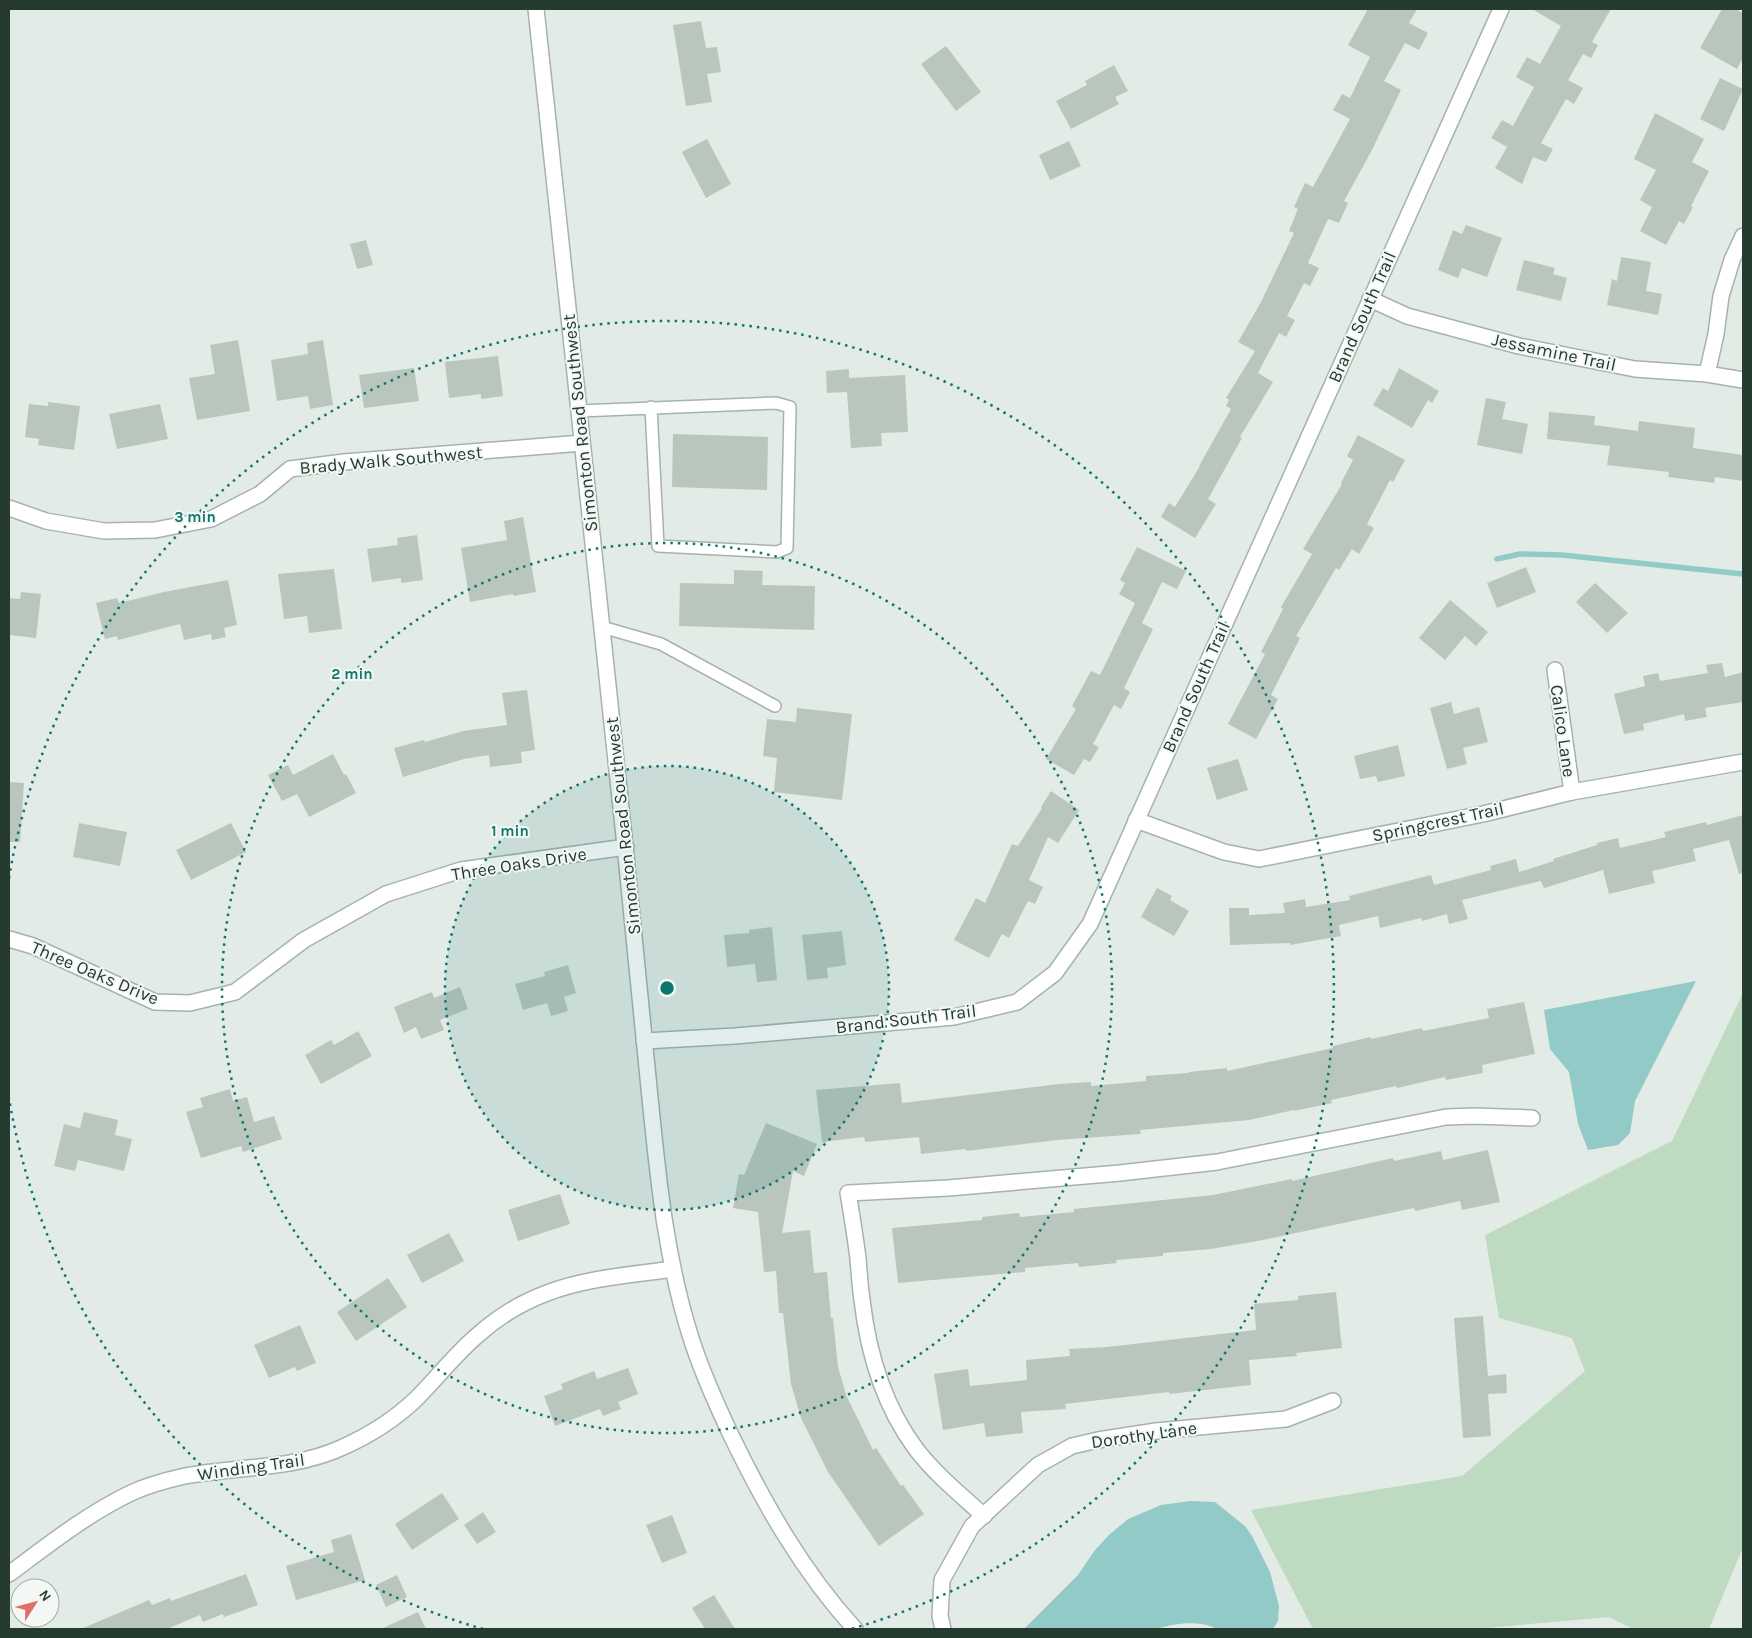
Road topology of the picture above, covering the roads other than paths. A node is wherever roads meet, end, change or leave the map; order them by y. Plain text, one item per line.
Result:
1 (536, 9) edge
2 (1500, 9) edge
3 (1743, 236) edge
4 (1370, 299) junction
5 (1707, 374) junction
6 (1743, 380) edge
7 (651, 407) junction
8 (579, 410) junction
9 (582, 443) junction
10 (9, 508) edge
11 (602, 627) junction
12 (1555, 670) dead end
13 (776, 706) dead end
14 (1743, 762) edge
15 (1572, 792) junction
16 (1136, 820) junction
17 (626, 847) junction
18 (9, 939) edge
19 (644, 1041) junction
20 (1532, 1118) dead end
21 (673, 1269) junction
22 (1332, 1401) dead end
23 (984, 1516) junction
24 (9, 1574) edge
25 (833, 1605) junction
26 (844, 1629) edge
27 (856, 1629) edge
28 (943, 1629) edge

1 - 8 street, Simonton Road Southwest
2 - 4 street, Brand South Trail
3 - 5 street
4 - 5 street, Jessamine Trail
4 - 16 street, Brand South Trail
5 - 6 street, Jessamine Trail
7 - 7 lane
7 - 8 lane
8 - 9 street, Simonton Road Southwest
9 - 10 street, Brady Walk Southwest
9 - 11 street, Simonton Road Southwest
11 - 13 lane
11 - 17 street, Simonton Road Southwest
12 - 15 street, Calico Lane
14 - 15 street, Springcrest Trail
15 - 16 street, Springcrest Trail
16 - 19 street, Brand South Trail
17 - 18 street, Three Oaks Drive
17 - 19 street, Simonton Road Southwest
19 - 21 street, Simonton Road Southwest
20 - 23 street
21 - 24 street, Winding Trail
21 - 25 street, Simonton Road Southwest
22 - 23 street, Dorothy Lane
23 - 28 street, Dorothy Lane
25 - 26 street, Simonton Road Southwest
25 - 27 street, Simonton Road Southwest

